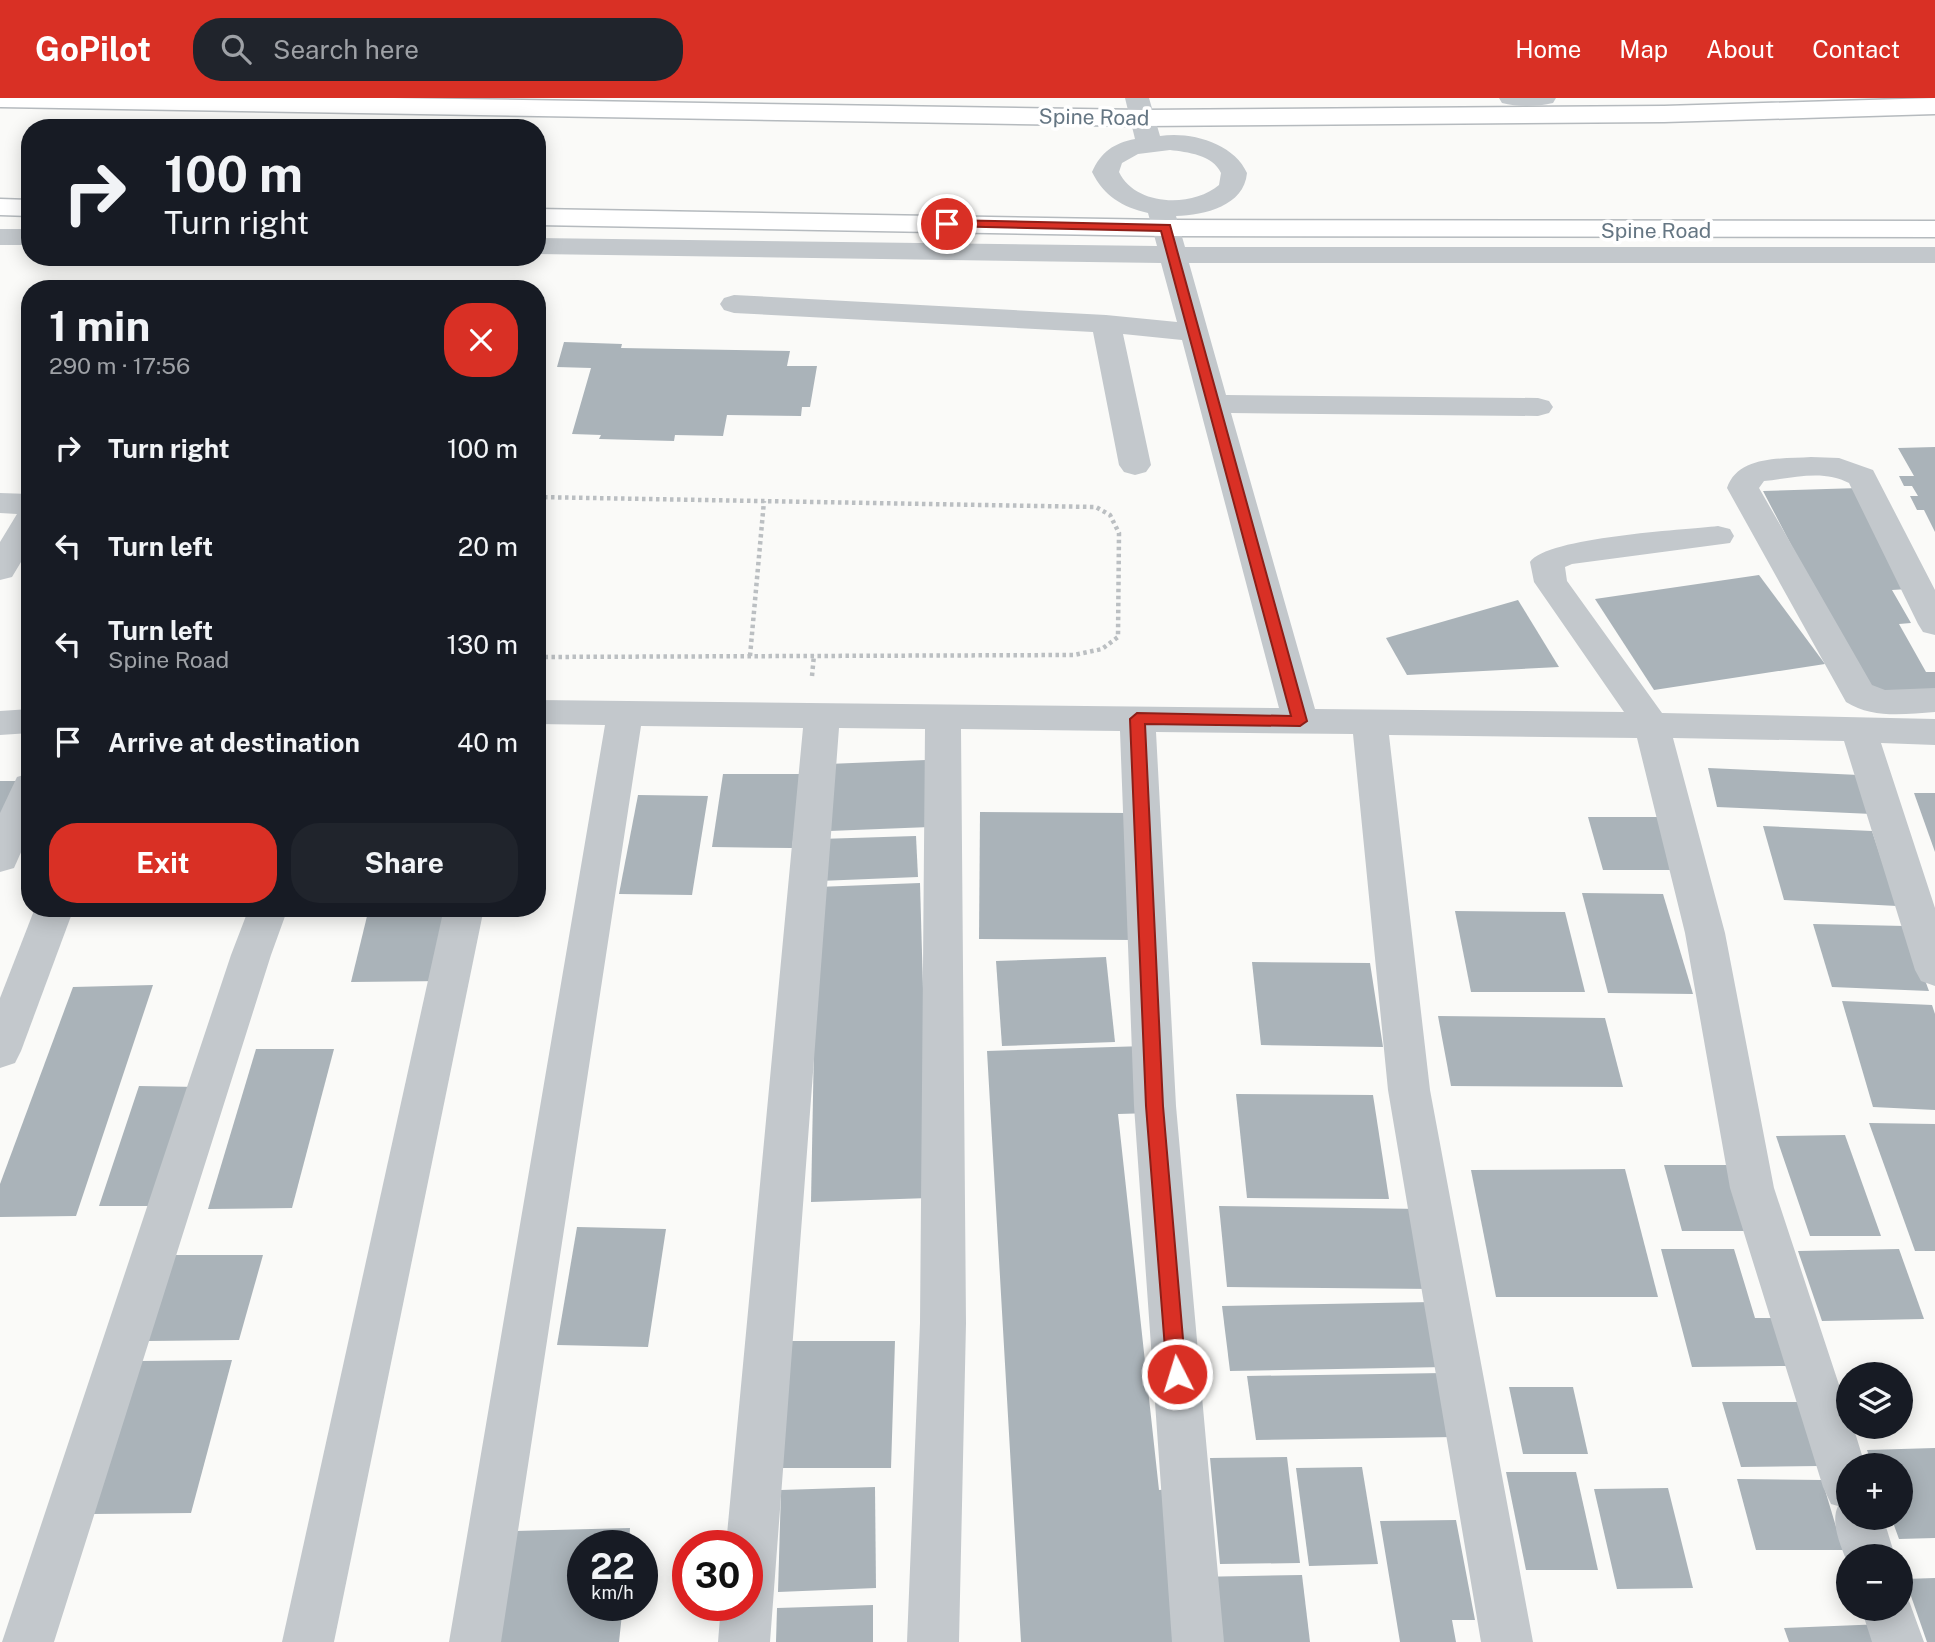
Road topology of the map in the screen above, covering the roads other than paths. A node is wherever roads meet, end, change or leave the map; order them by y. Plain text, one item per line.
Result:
1 (1511, 98) edge
2 (1544, 98) edge
3 (0, 99) edge
4 (1935, 106) edge
5 (1143, 120) edge
6 (0, 208) edge
7 (21, 208) edge
8 (546, 217) edge
9 (1935, 229) edge
10 (1167, 230) junction
11 (0, 237) edge
12 (21, 237) edge
13 (546, 246) edge
14 (1935, 255) edge
15 (734, 304) dead end
16 (1106, 324) junction
17 (1194, 332) junction
18 (1215, 404) junction
19 (1538, 407) dead end
20 (1135, 466) dead end
21 (0, 503) edge
22 (21, 504) edge
23 (21, 534) edge
24 (1718, 536) dead end
25 (0, 569) edge
26 (1935, 624) edge
27 (1935, 700) edge
28 (546, 712) edge
29 (625, 713) junction
30 (822, 715) junction
31 (943, 716) junction
32 (1137, 719) junction
33 (21, 721) edge
34 (1300, 721) junction
35 (1370, 722) junction
36 (0, 723) edge
37 (1652, 725) junction
38 (1858, 731) junction
39 (1935, 732) edge
40 (21, 808) edge
41 (0, 858) edge
42 (52, 917) edge
43 (266, 917) edge
44 (462, 917) edge
45 (1935, 970) edge
46 (0, 1051) edge
47 (1837, 1453) edge
48 (753, 1530) edge
49 (746, 1621) edge
50 (1891, 1621) edge
51 (28, 1642) edge
52 (308, 1642) edge
53 (475, 1642) edge
54 (744, 1642) edge
55 (933, 1642) edge
56 (1198, 1642) edge
57 (1507, 1642) edge
58 (1898, 1642) edge

1 - 2 street
3 - 5 main road, Spine Road
4 - 5 main road, Spine Road
5 - 10 street
5 - 10 street
6 - 7 main road
8 - 10 main road, Spine Road
9 - 10 main road, Spine Road
10 - 13 street, Spine Road
10 - 14 street
10 - 17 street
11 - 12 street
15 - 16 street
16 - 17 street
16 - 20 street
17 - 18 street
18 - 19 street
18 - 34 street
21 - 22 street
23 - 25 street
24 - 37 street
26 - 27 street
28 - 29 street
29 - 30 street
29 - 53 street
30 - 31 street
30 - 48 street
31 - 32 street
31 - 55 street
32 - 34 street
32 - 56 street
33 - 36 street
34 - 35 street
35 - 37 street
35 - 57 street
37 - 38 street
37 - 47 street
38 - 39 street
38 - 45 street
40 - 41 street
42 - 46 street
43 - 51 street
44 - 52 street
49 - 54 street
50 - 58 street

